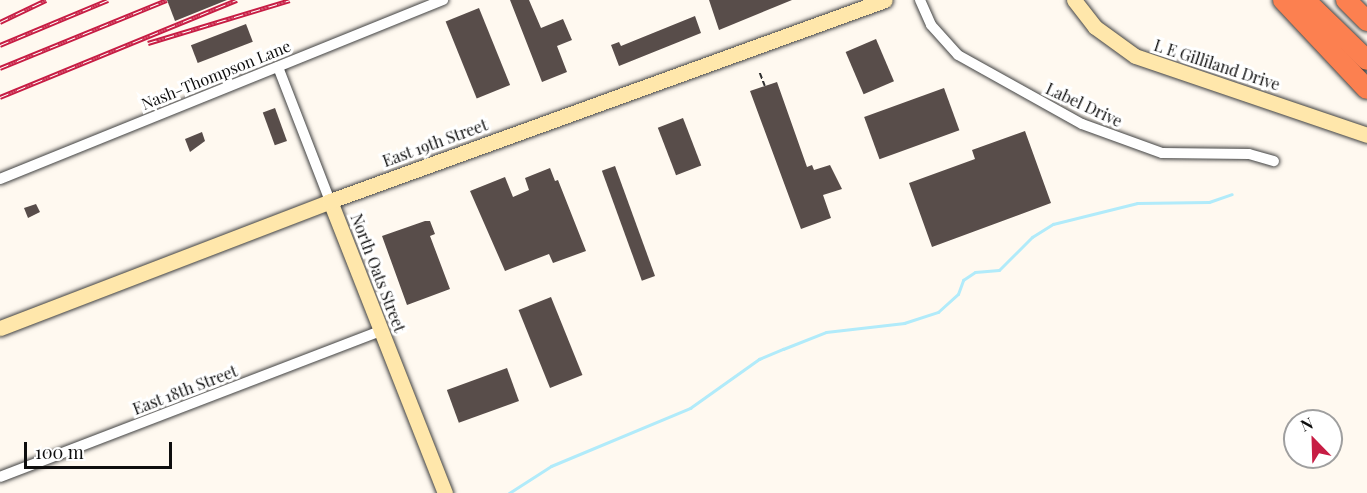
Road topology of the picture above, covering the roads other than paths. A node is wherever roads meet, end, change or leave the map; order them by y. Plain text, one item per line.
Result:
1 (443, 0) edge
2 (885, 0) edge
3 (920, 0) edge
4 (1074, 0) edge
5 (1283, 0) edge
6 (1305, 0) edge
7 (1346, 0) edge
8 (1367, 21) edge
9 (1367, 60) edge
10 (278, 67) junction
11 (1367, 89) edge
12 (1367, 135) edge
13 (1274, 161) dead end
14 (0, 179) edge
15 (330, 201) junction
16 (0, 328) edge
17 (381, 331) junction
18 (0, 477) edge
19 (445, 493) edge

1 - 10 street, Nash-Thompson Lane
2 - 15 street, East 19th Street
3 - 13 street, Label Drive
4 - 12 street, L E Gilliland Drive
5 - 11 highway
6 - 9 highway
7 - 8 highway
10 - 14 street, Nash-Thompson Lane
10 - 15 street, North Oats Street
15 - 16 street, East 19th Street
15 - 17 street, North Oats Street
17 - 18 street, East 18th Street
17 - 19 street, North Oats Street

